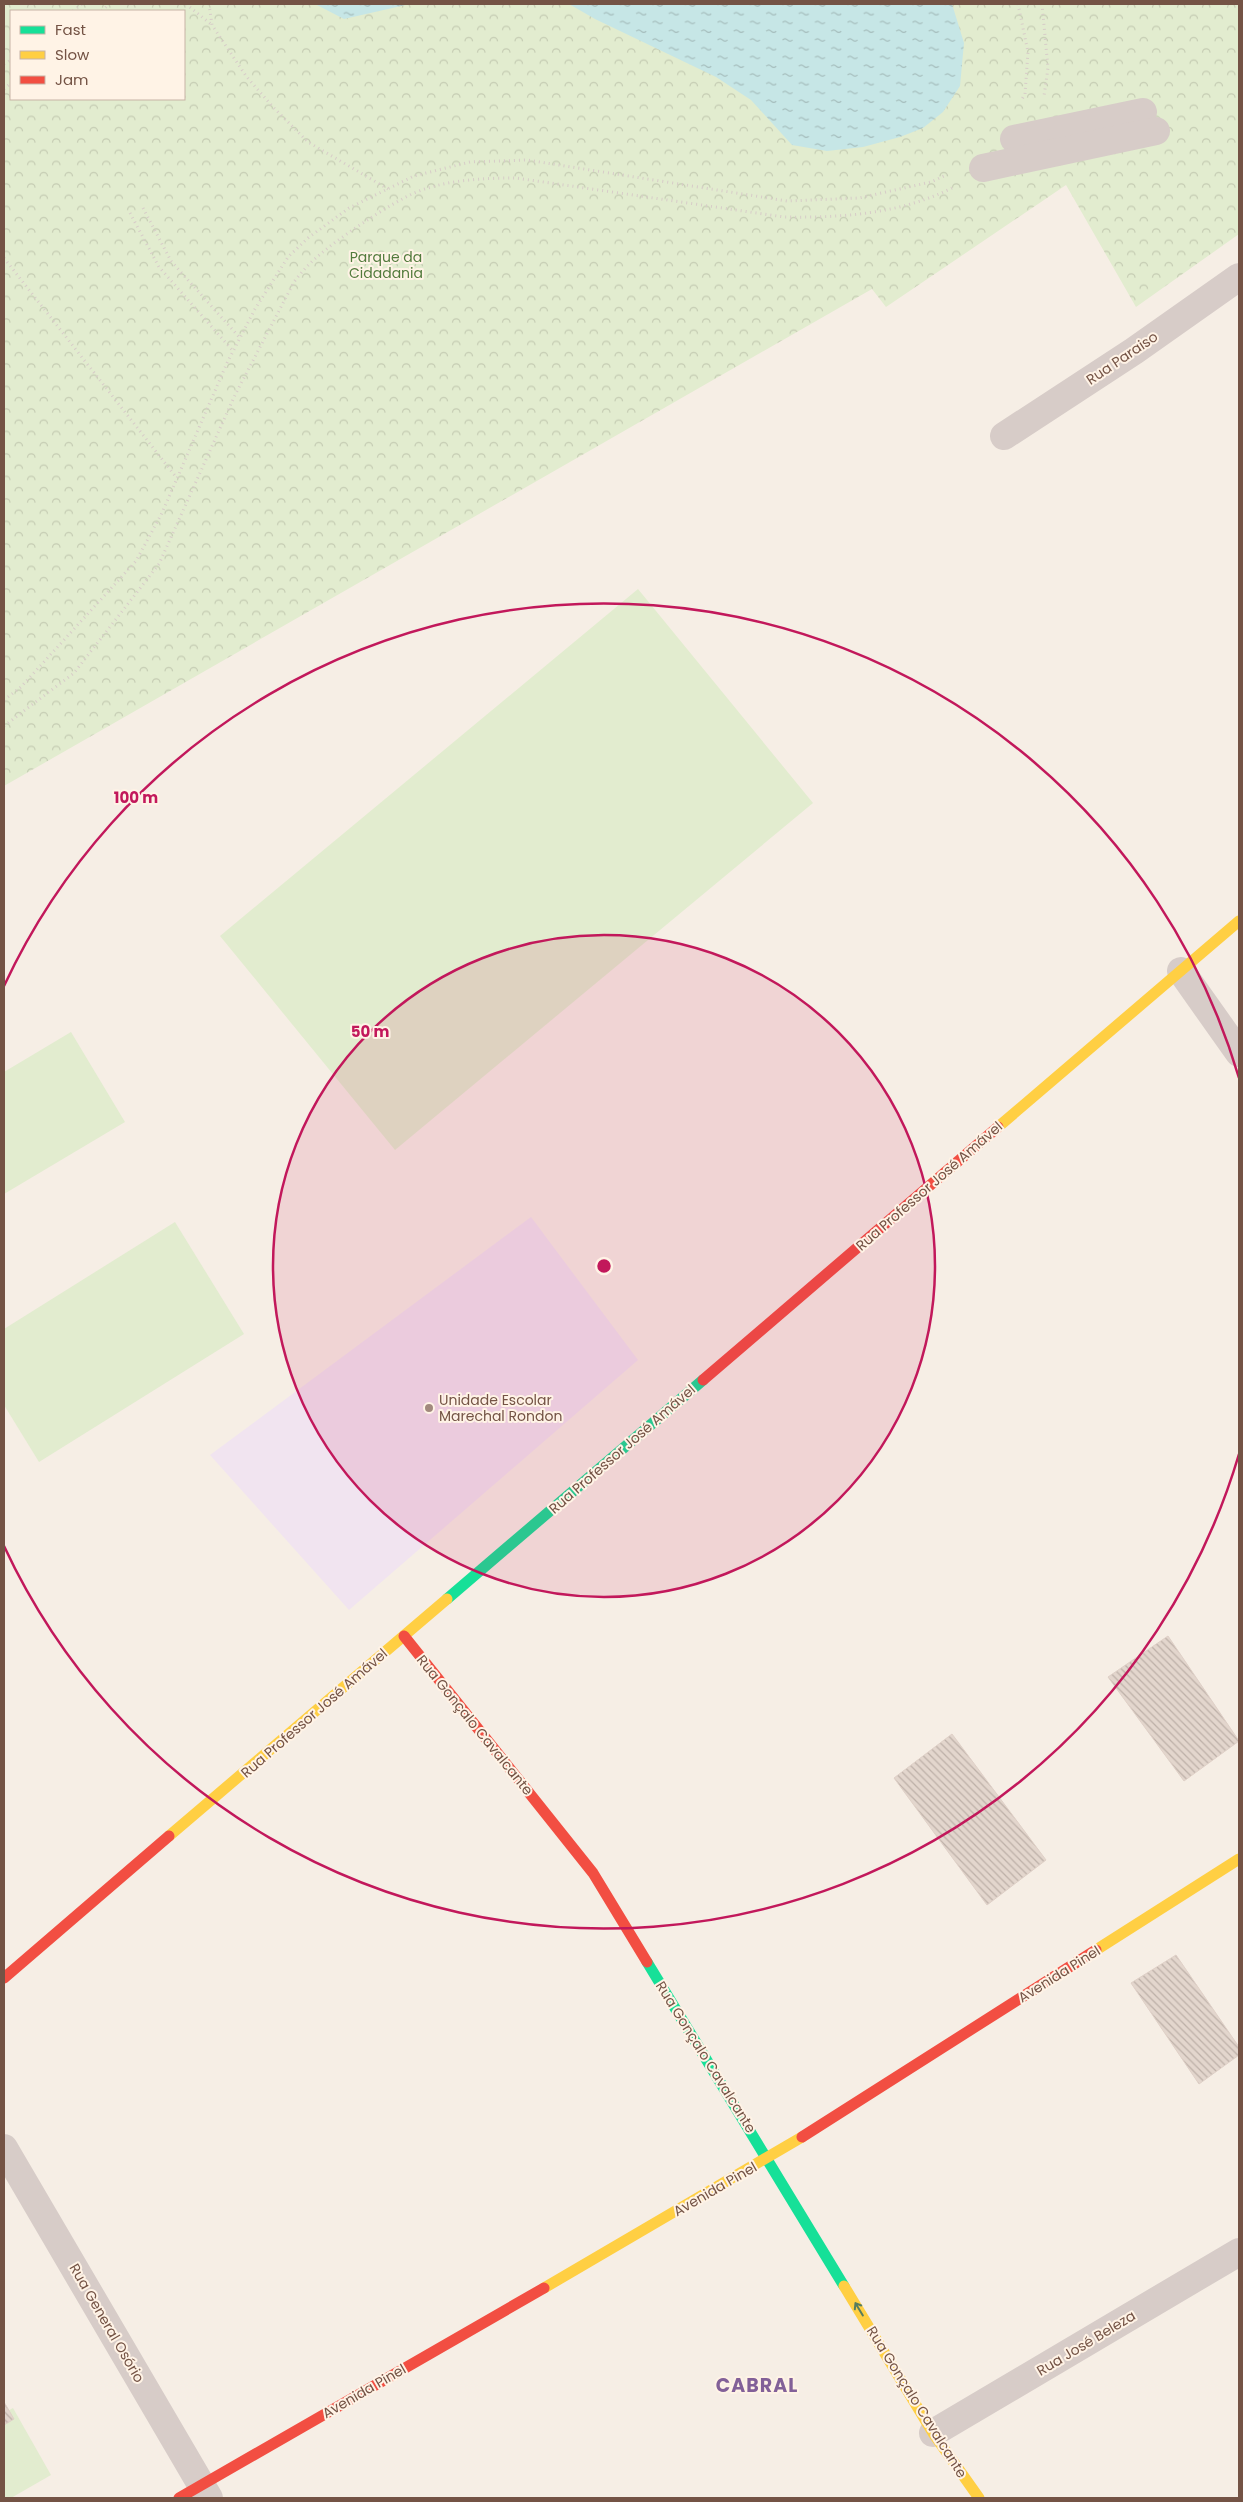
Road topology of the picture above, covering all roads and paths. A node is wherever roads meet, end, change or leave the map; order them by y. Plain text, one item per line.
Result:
1 (186, 4) edge
2 (209, 4) edge
3 (1018, 4) edge
4 (1042, 4) edge
5 (212, 25) junction
6 (1020, 101) dead end
7 (1014, 139) joint
8 (983, 168) joint
9 (947, 174) dead end
10 (388, 189) junction
11 (143, 208) dead end
12 (130, 214) dead end
13 (4, 258) edge
14 (1239, 277) edge
15 (240, 338) junction
16 (233, 351) junction
17 (1004, 436) dead end
18 (176, 478) junction
19 (4, 700) edge
20 (4, 726) edge
21 (1239, 921) edge
22 (1181, 971) junction
23 (1239, 1053) edge
24 (404, 1636) junction
25 (1239, 1859) edge
26 (4, 1978) edge
27 (4, 2148) edge
28 (768, 2159) junction
29 (1239, 2252) edge
30 (933, 2433) junction
31 (196, 2494) edge
32 (979, 2498) edge

1 - 5 path
2 - 5 path
3 - 6 path
4 - 7 path
5 - 10 path
7 - 8 street
8 - 20 path
9 - 10 path
10 - 15 path
11 - 15 path
12 - 16 path
13 - 18 path
14 - 17 street, Rua Paraiso
15 - 16 path
16 - 18 path
18 - 19 path
21 - 22 street, Rua Professor José Amável
22 - 23 street
22 - 24 street, Rua Professor José Amável
24 - 26 street, Rua Professor José Amável
24 - 28 street, Rua Gonçalo Cavalcante
25 - 28 street, Avenida Pinel
27 - 31 street, Rua General Osório
30 -> 28 street, Rua Gonçalo Cavalcante
28 - 31 street, Avenida Pinel
29 - 30 street, Rua José Beleza
30 - 32 street, Rua Gonçalo Cavalcante

